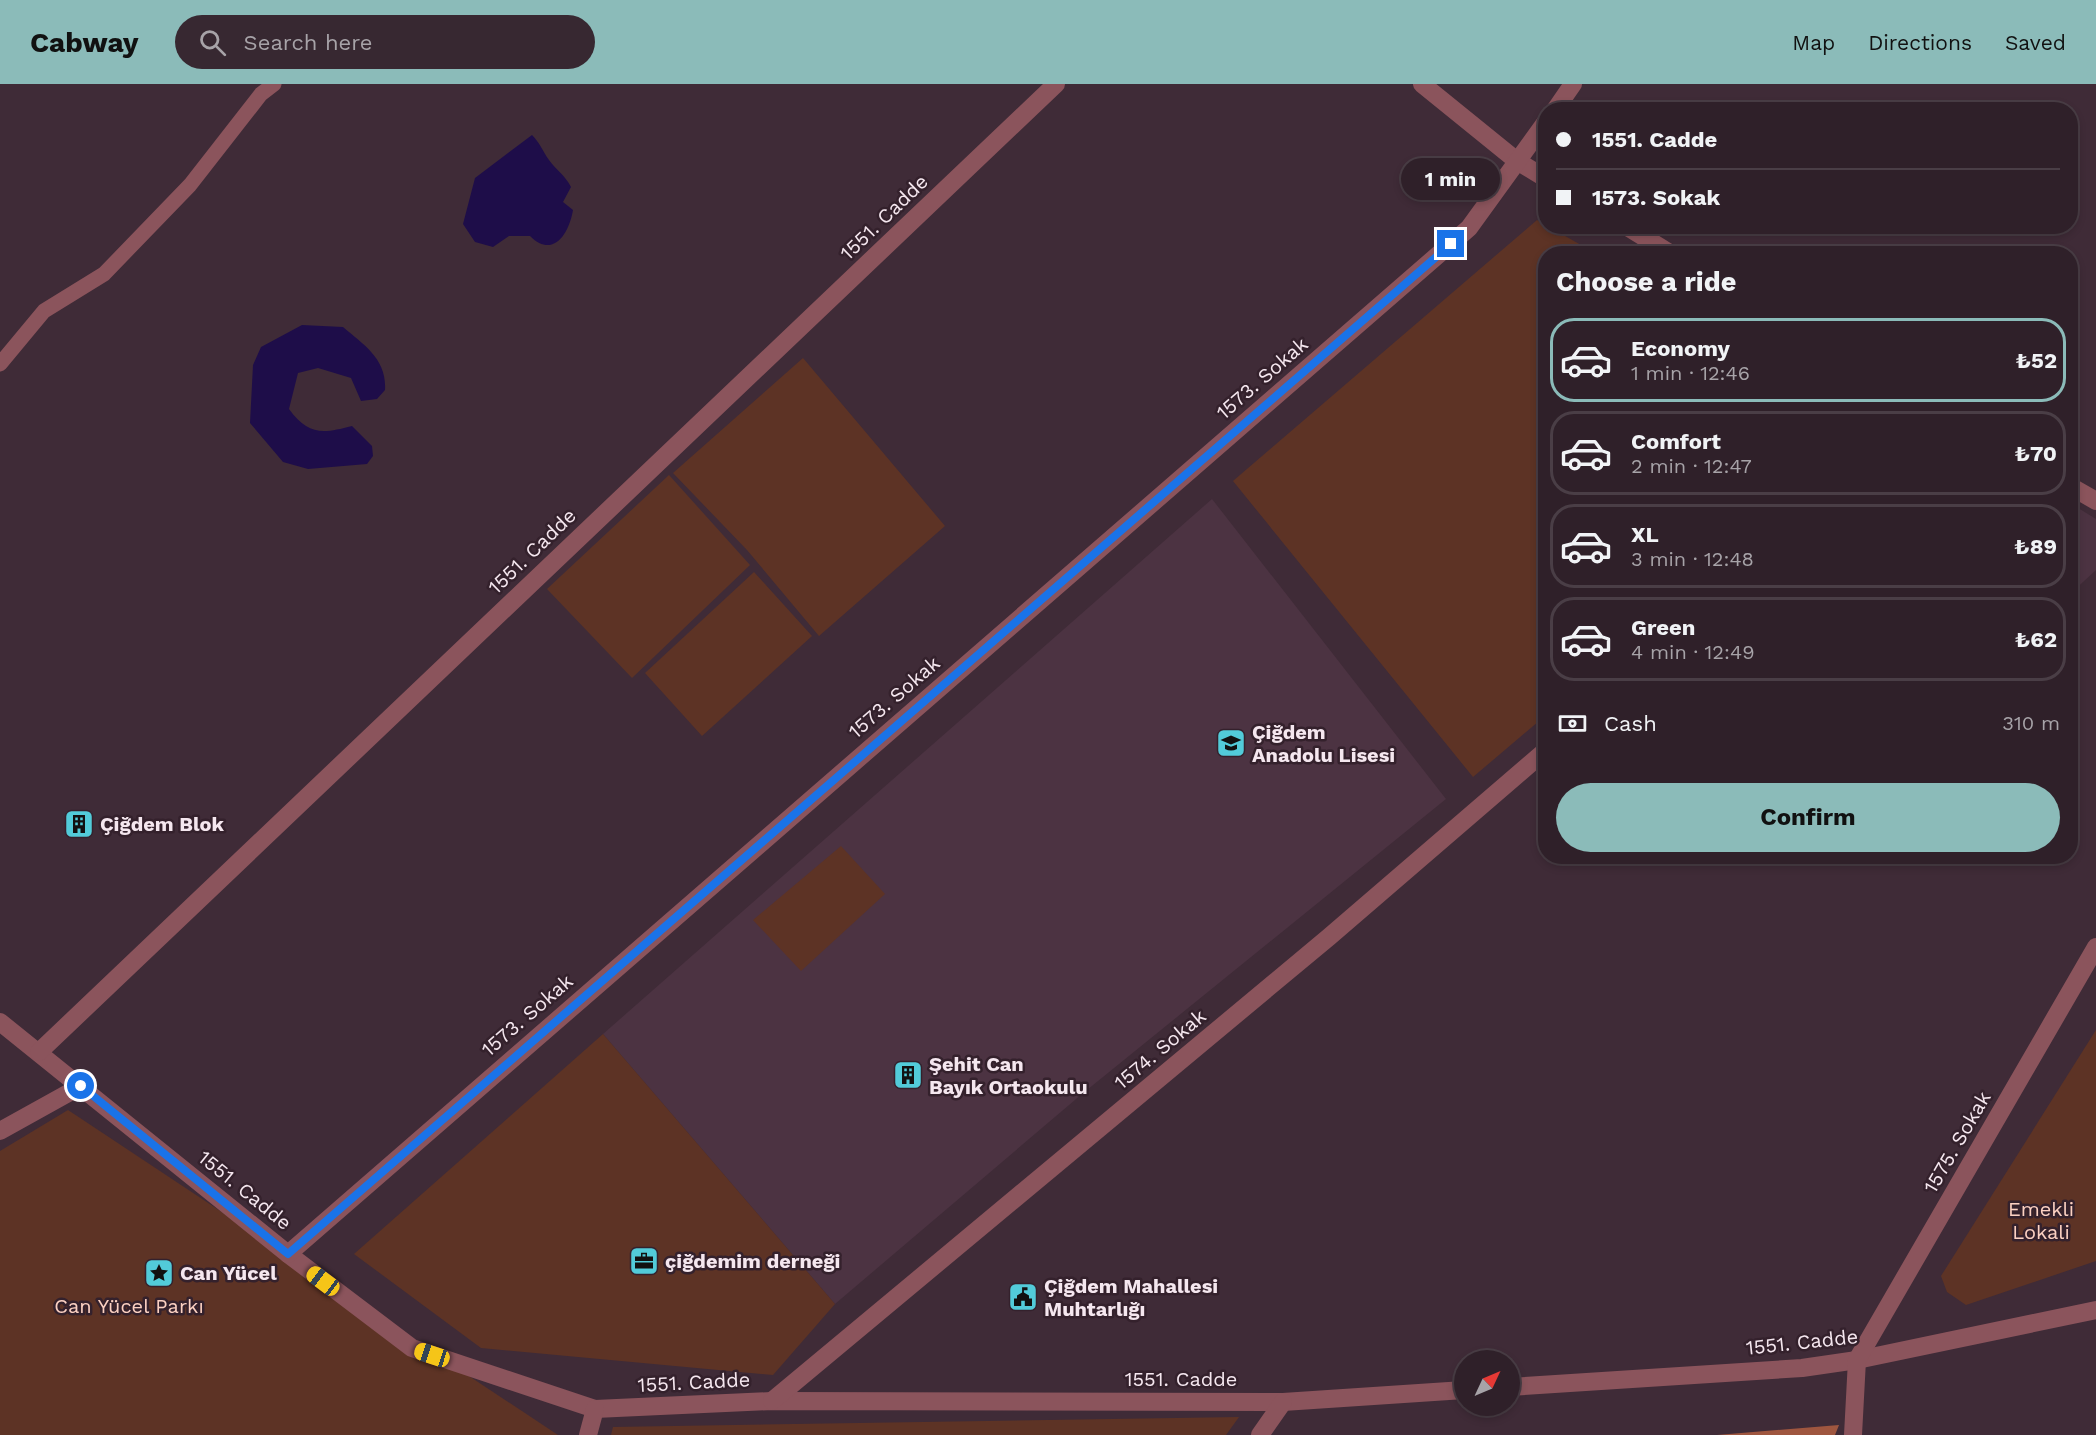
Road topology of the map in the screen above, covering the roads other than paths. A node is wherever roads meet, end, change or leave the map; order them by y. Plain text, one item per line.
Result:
1 (274, 84) edge
2 (1056, 84) edge
3 (1422, 84) edge
4 (1573, 84) edge
5 (1561, 102) edge
6 (1538, 133) edge
7 (1517, 162) junction
8 (1538, 174) edge
9 (1639, 234) edge
10 (1658, 246) edge
11 (0, 364) edge
12 (2078, 491) edge
13 (2096, 501) edge
14 (1538, 757) edge
15 (2096, 947) edge
16 (0, 1022) edge
17 (39, 1052) junction
18 (81, 1086) junction
19 (0, 1131) edge
20 (288, 1254) junction
21 (2096, 1310) edge
22 (1857, 1360) junction
23 (1520, 1386) edge
24 (1454, 1391) edge
25 (772, 1401) junction
26 (1282, 1402) junction
27 (595, 1409) junction
28 (588, 1435) edge
29 (1260, 1435) edge
30 (1853, 1435) edge

1 - 11 lane
2 - 17 street, 1551. Cadde
3 - 7 street
4 - 5 street
6 - 7 street, 1573. Sokak
7 - 8 street
7 - 20 street, 1573. Sokak
9 - 10 street
12 - 13 street
14 - 25 street, 1574. Sokak
15 - 22 street, 1575. Sokak
16 - 17 street, 1551. Cadde
17 - 18 street, 1551. Cadde
18 - 19 street
18 - 20 street, 1551. Cadde
20 - 27 street, 1551. Cadde
21 - 22 street, 1551. Cadde
22 - 23 street, 1551. Cadde
22 - 30 street
24 - 26 street, 1551. Cadde
25 - 26 street, 1551. Cadde
25 - 27 street, 1551. Cadde
26 - 29 street
27 - 28 street

